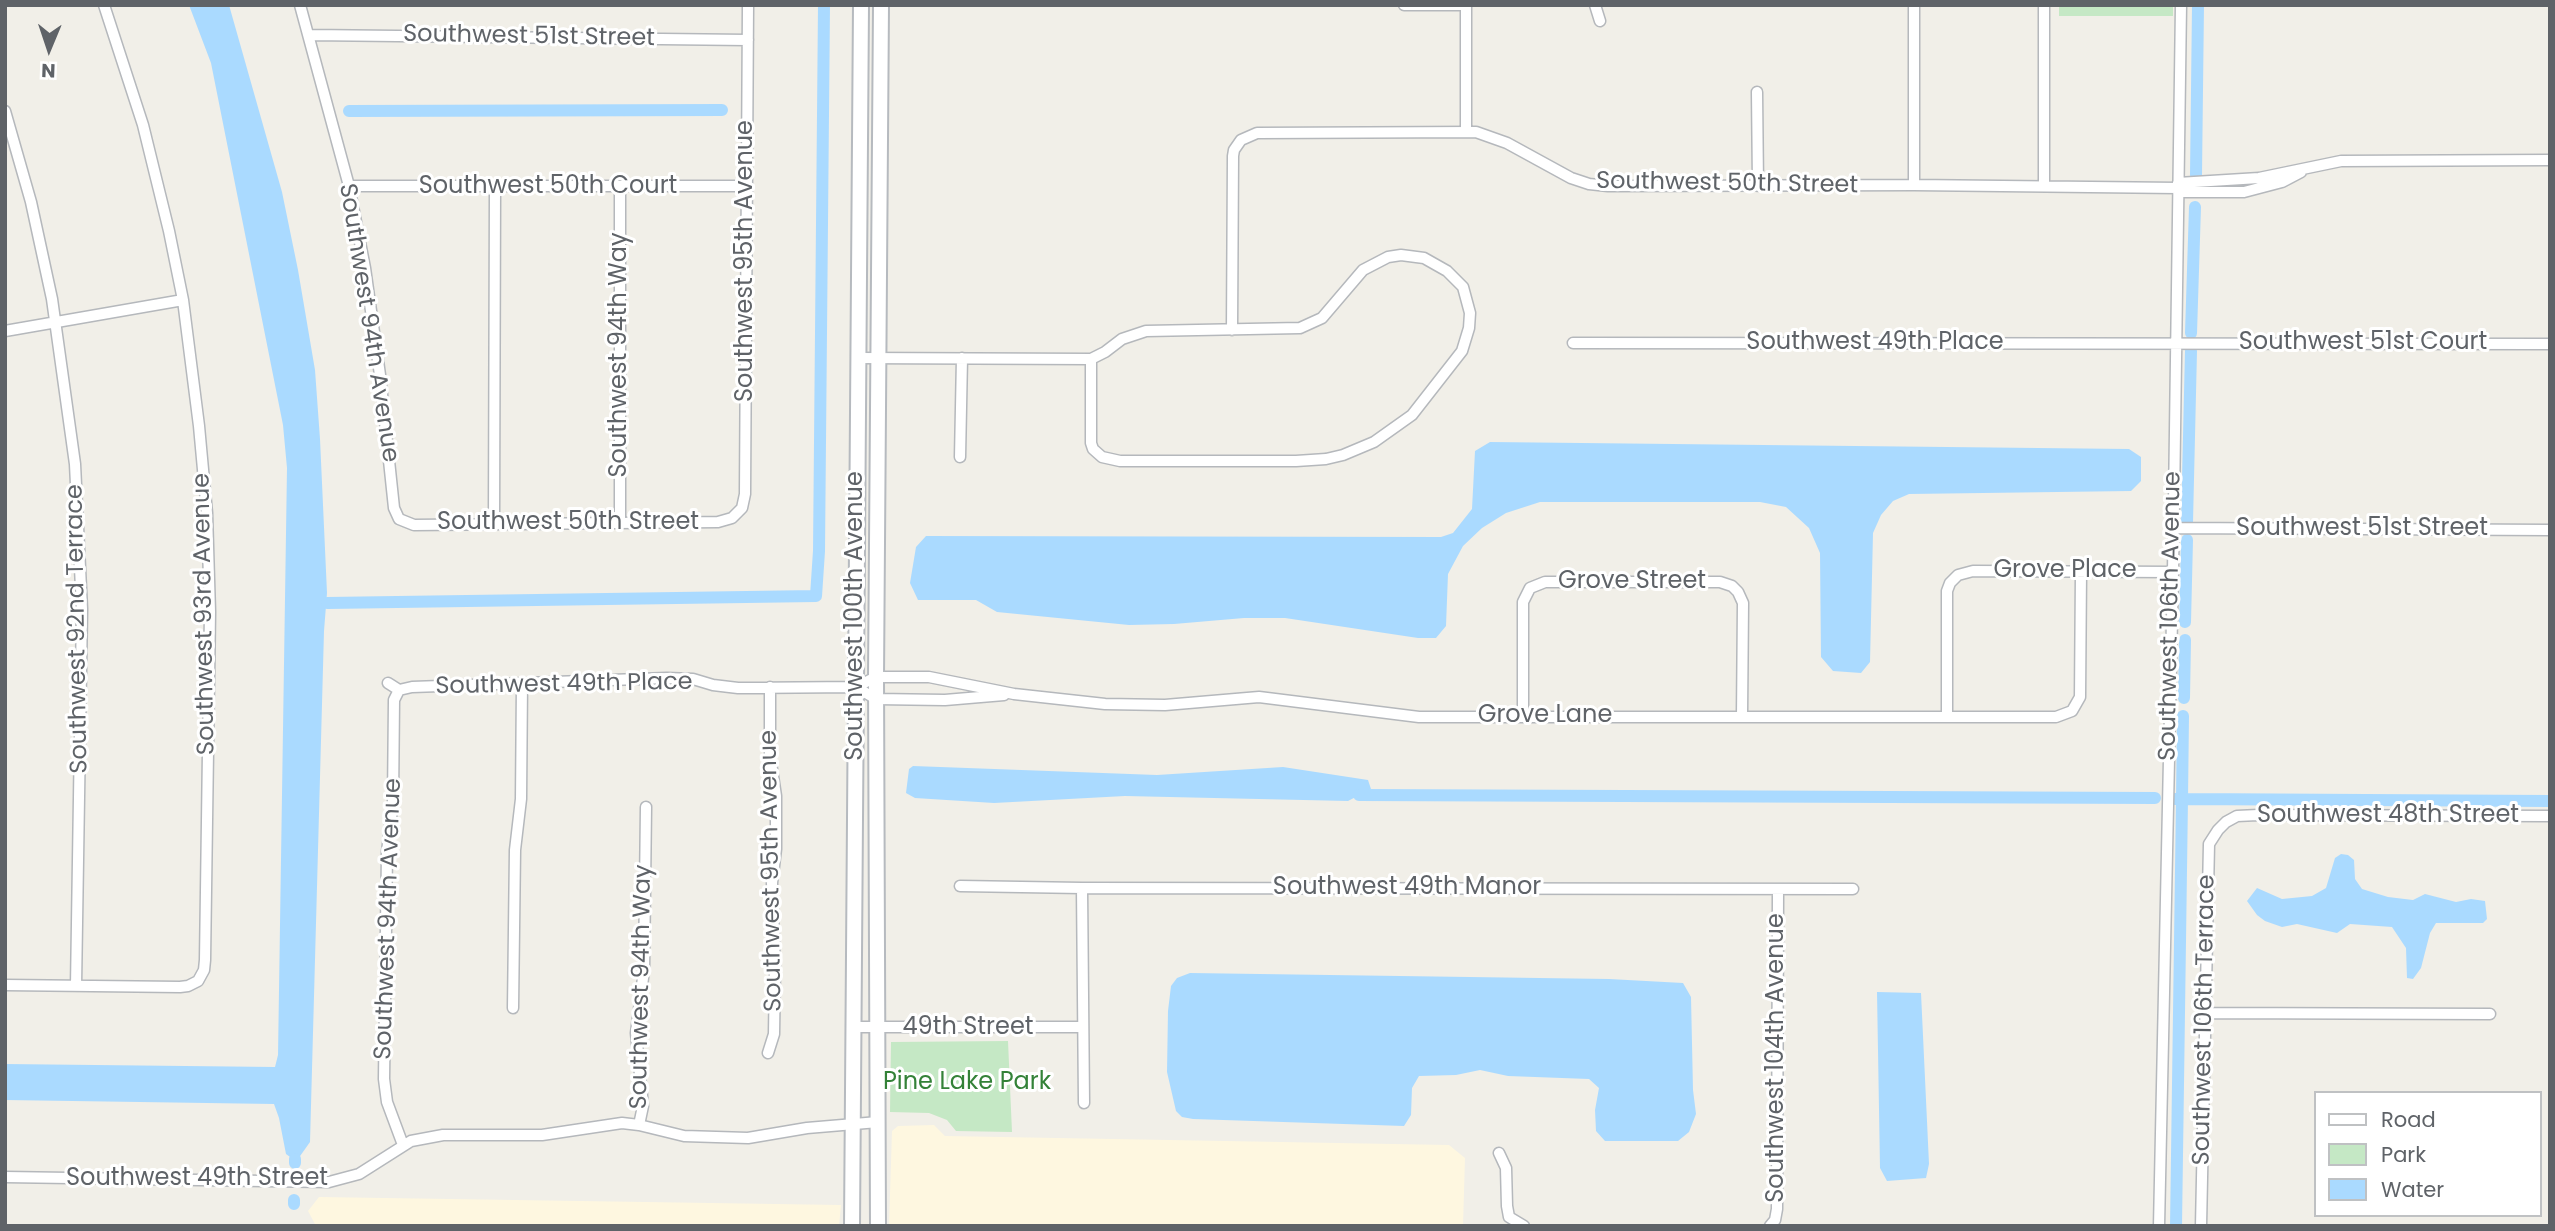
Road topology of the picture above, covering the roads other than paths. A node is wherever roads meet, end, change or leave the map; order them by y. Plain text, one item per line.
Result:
1 (104, 5) edge
2 (300, 5) edge
3 (748, 5) edge
4 (861, 5) edge
5 (881, 5) edge
6 (1404, 5) edge
7 (1466, 5) edge
8 (1595, 5) edge
9 (1914, 5) edge
10 (2044, 5) edge
11 (2181, 5) edge
12 (1600, 22) dead end
13 (310, 35) junction
14 (748, 40) junction
15 (1757, 92) dead end
16 (5, 111) edge
17 (1466, 132) junction
18 (2550, 160) edge
19 (1914, 185) junction
20 (349, 186) junction
21 (747, 186) junction
22 (1758, 186) junction
23 (2044, 186) junction
24 (620, 187) junction
25 (495, 188) junction
26 (2178, 188) junction
27 (183, 300) junction
28 (56, 322) junction
29 (1232, 330) junction
30 (5, 331) edge
31 (2177, 342) junction
32 (1573, 343) dead end
33 (2550, 344) edge
34 (858, 358) junction
35 (878, 358) junction
36 (961, 358) junction
37 (1091, 359) junction
38 (960, 457) dead end
39 (738, 514) joint
40 (398, 519) joint
41 (620, 523) junction
42 (494, 524) junction
43 (2174, 528) junction
44 (2550, 530) edge
45 (2081, 572) junction
46 (2173, 572) junction
47 (876, 677) junction
48 (388, 683) dead end
49 (522, 683) junction
50 (770, 687) junction
51 (856, 687) junction
52 (399, 690) junction
53 (1014, 694) junction
54 (876, 699) junction
55 (1742, 716) junction
56 (1947, 716) junction
57 (1523, 717) junction
58 (646, 807) dead end
59 (2550, 816) edge
60 (2227, 821) joint
61 (960, 886) dead end
62 (1082, 888) junction
63 (1778, 889) junction
64 (1853, 889) dead end
65 (5, 985) edge
66 (76, 986) junction
67 (513, 1008) dead end
68 (2206, 1013) junction
69 (2490, 1014) dead end
70 (854, 1027) junction
71 (877, 1027) junction
72 (1082, 1027) junction
73 (768, 1053) dead end
74 (1084, 1103) dead end
75 (878, 1122) junction
76 (853, 1124) junction
77 (639, 1125) junction
78 (403, 1145) junction
79 (1499, 1153) dead end
80 (5, 1177) edge
81 (1771, 1225) edge
82 (852, 1226) edge
83 (878, 1226) edge
84 (1524, 1226) edge
85 (2159, 1226) edge
86 (2201, 1226) edge

1 - 27 street, Southwest 93rd Avenue
2 - 13 street, Southwest 94th Avenue
3 - 14 street, Southwest 95th Avenue
4 - 34 main road, Southwest 100th Avenue
5 - 35 main road, Southwest 100th Avenue
6 - 7 street
7 - 17 street
8 - 12 street
9 - 19 street
10 - 23 street
11 - 26 street, Southwest 106th Avenue
13 - 14 street, Southwest 51st Street
13 - 20 street, Southwest 94th Avenue
14 - 21 street, Southwest 95th Avenue
15 - 22 street
16 - 28 street, Southwest 92nd Terrace
17 - 22 street, Southwest 50th Street
17 - 29 street, Southwest 50th Street
18 - 26 street, Southwest 50th Street
19 - 22 street, Southwest 50th Street
19 - 23 street, Southwest 50th Street
20 - 25 street, Southwest 50th Court
20 - 40 street, Southwest 94th Avenue
21 - 24 street, Southwest 50th Court
21 - 39 street, Southwest 95th Avenue
23 - 26 street, Southwest 50th Street
24 - 25 street, Southwest 50th Court
24 - 41 street, Southwest 94th Way
25 - 42 street
26 - 31 street, Southwest 106th Avenue
27 - 28 street
27 - 66 street, Southwest 93rd Avenue
28 - 30 street
28 - 66 street, Southwest 92nd Terrace
29 - 37 street
29 - 37 street
31 - 32 street, Southwest 49th Place
31 - 33 street, Southwest 51st Court
31 - 43 street, Southwest 106th Avenue
34 - 35 street
34 - 51 main road, Southwest 100th Avenue
35 - 36 street
35 - 47 main road, Southwest 100th Avenue
36 - 37 street
36 - 38 street
39 - 41 street, Southwest 50th Street
40 - 42 street, Southwest 50th Street
41 - 42 street, Southwest 50th Street
43 - 44 street, Southwest 51st Street
43 - 46 street, Southwest 106th Avenue
45 - 46 street, Grove Place
45 - 56 street, Grove Lane
45 - 56 street, Grove Place
46 - 85 street, Southwest 106th Avenue
47 - 51 street, Grove Lane
47 - 53 street, Grove Lane
47 - 54 main road, Southwest 100th Avenue
48 - 52 street
49 - 50 street, Southwest 49th Place
49 - 52 street, Southwest 49th Place
49 - 67 street
50 - 51 street, Southwest 49th Place
50 - 73 street, Southwest 95th Avenue
51 - 54 street
51 - 70 main road, Southwest 100th Avenue
52 - 78 street, Southwest 94th Avenue
53 - 54 street, Grove Lane
53 - 57 street, Grove Lane
54 - 71 main road, Southwest 100th Avenue
55 - 56 street, Grove Lane
55 - 57 street, Grove Lane
55 - 57 street, Grove Street
58 - 77 street, Southwest 94th Way
59 - 60 street, Southwest 48th Street
60 - 68 street, Southwest 106th Terrace
61 - 62 street, Southwest 49th Manor
62 - 63 street, Southwest 49th Manor
62 - 72 street
63 - 64 street, Southwest 49th Manor
63 - 81 street, Southwest 104th Avenue
65 - 66 street
68 - 69 street
68 - 86 street, Southwest 106th Terrace
70 - 71 street, 49th Street
70 - 76 main road, Southwest 100th Avenue
71 - 72 street, 49th Street
71 - 75 main road, Southwest 100th Avenue
72 - 74 street
75 - 76 street, Southwest 49th Street
75 - 83 main road, Southwest 100th Avenue
76 - 77 street, Southwest 49th Street
76 - 82 main road, Southwest 100th Avenue
77 - 78 street, Southwest 49th Street
78 - 80 street, Southwest 49th Street
79 - 84 street

